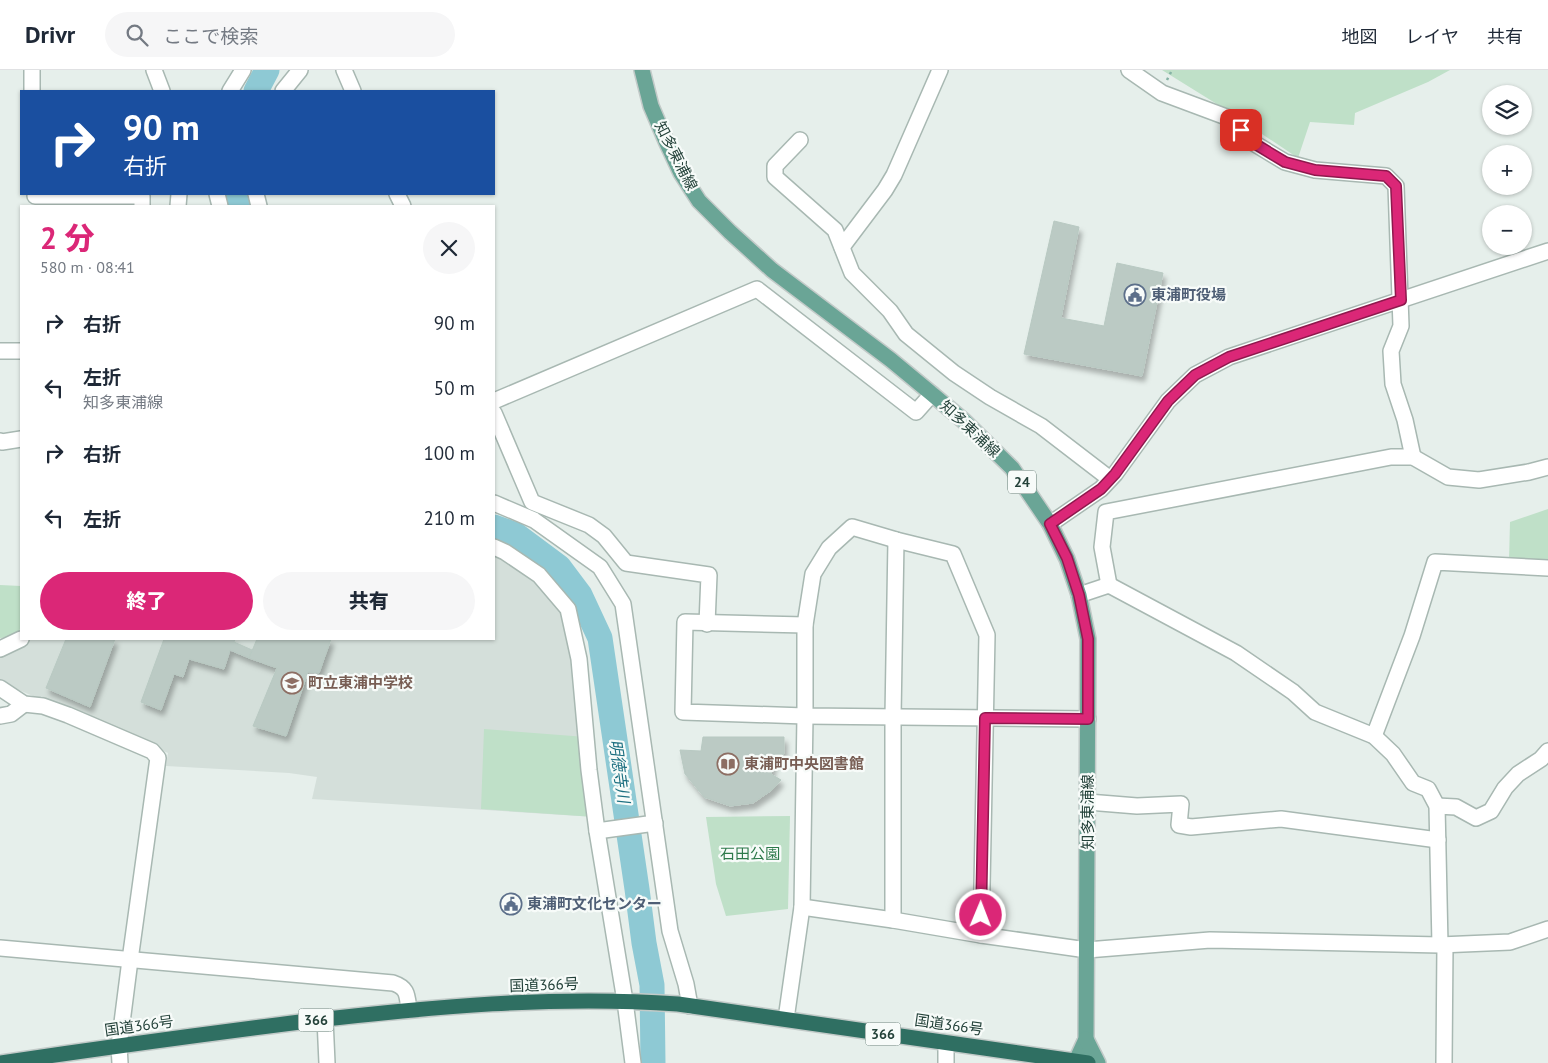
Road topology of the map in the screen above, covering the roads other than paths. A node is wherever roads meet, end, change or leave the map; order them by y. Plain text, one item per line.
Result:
1 (32, 70) edge
2 (154, 70) edge
3 (243, 70) edge
4 (300, 70) edge
5 (344, 70) edge
6 (642, 70) edge
7 (940, 70) edge
8 (1129, 70) edge
9 (32, 90) edge
10 (162, 90) edge
11 (231, 90) edge
12 (284, 90) edge
13 (353, 90) edge
14 (800, 140) dead end
15 (35, 199) edge
16 (142, 205) edge
17 (842, 247) junction
18 (1548, 251) edge
19 (1401, 300) junction
20 (20, 350) edge
21 (0, 351) edge
22 (932, 394) junction
23 (495, 401) edge
24 (495, 415) edge
25 (20, 439) edge
26 (0, 442) edge
27 (1413, 457) junction
28 (1548, 467) edge
29 (1110, 479) junction
30 (495, 503) edge
31 (1050, 524) junction
32 (896, 540) junction
33 (495, 547) edge
34 (1548, 568) edge
35 (1109, 585) junction
36 (1079, 595) junction
37 (707, 624) junction
38 (805, 625) junction
39 (20, 640) edge
40 (0, 649) edge
41 (0, 688) edge
42 (24, 704) junction
43 (0, 716) edge
44 (805, 716) junction
45 (893, 716) junction
46 (985, 718) junction
47 (1088, 719) junction
48 (1374, 736) junction
49 (1548, 751) edge
50 (1088, 802) junction
51 (1437, 806) junction
52 (655, 823) junction
53 (597, 831) junction
54 (1438, 840) junction
55 (802, 907) junction
56 (893, 920) junction
57 (1548, 929) edge
58 (980, 935) junction
59 (1442, 945) junction
60 (0, 948) edge
61 (1087, 950) junction
62 (130, 960) junction
63 (630, 1001) junction
64 (684, 1005) junction
65 (409, 1010) junction
66 (325, 1019) junction
67 (786, 1019) junction
68 (1086, 1039) junction
69 (946, 1043) junction
70 (119, 1046) junction
71 (1079, 1062) edge
72 (0, 1063) edge
73 (120, 1063) edge
74 (328, 1063) edge
75 (633, 1063) edge
76 (946, 1063) edge
77 (1098, 1063) edge
78 (1444, 1063) edge

1 - 9 street
2 - 10 street
3 - 11 street
4 - 12 street
5 - 13 street
6 - 22 main road, 知多東浦線 / 24
7 - 17 street
8 - 19 street
14 - 17 street
15 - 16 street
17 - 29 street
18 - 19 street
19 - 27 street
19 - 29 street
20 - 21 street
22 - 23 street
22 - 31 main road, 知多東浦線 / 24
24 - 37 street
25 - 26 street
27 - 28 street
27 - 35 street
29 - 31 street
30 - 52 street
31 - 36 main road, 知多東浦線 / 24
32 - 38 street
32 - 45 street
32 - 46 street
33 - 53 street
34 - 48 street
35 - 36 street
35 - 48 street
36 - 47 main road, 知多東浦線 / 24
37 - 38 street
37 - 44 street
38 - 44 street
39 - 40 street
41 - 42 street
42 - 43 street
42 - 62 street
44 - 45 street
44 - 55 street
45 - 46 street
45 - 56 street
46 - 47 street
46 - 58 street
47 - 50 main road, 知多東浦線 / 24
48 - 51 street
49 - 51 street
50 - 54 street
50 - 61 main road, 知多東浦線 / 24
51 - 54 street
52 - 53 street
52 - 64 street
53 - 63 street
54 - 59 street
55 - 56 street
55 - 67 street
56 - 58 street
57 - 59 street
58 - 61 street
59 - 61 street
59 - 78 street
60 - 62 street
61 - 68 main road, 知多東浦線 / 24
62 - 65 street
62 - 70 street
63 - 64 highway, 国道366号 / 366
63 - 65 highway, 国道366号 / 366
63 - 75 street
64 - 67 highway, 国道366号 / 366
65 - 66 highway, 国道366号 / 366
66 - 70 highway, 国道366号 / 366
66 - 74 street
67 - 69 highway, 国道366号 / 366
68 - 71 main road, 知多東浦線 / 24
68 - 77 main road, 知多東浦線 / 24
69 - 71 highway, 国道366号 / 366
69 - 76 street
70 - 72 highway, 国道366号 / 366
70 - 73 street

